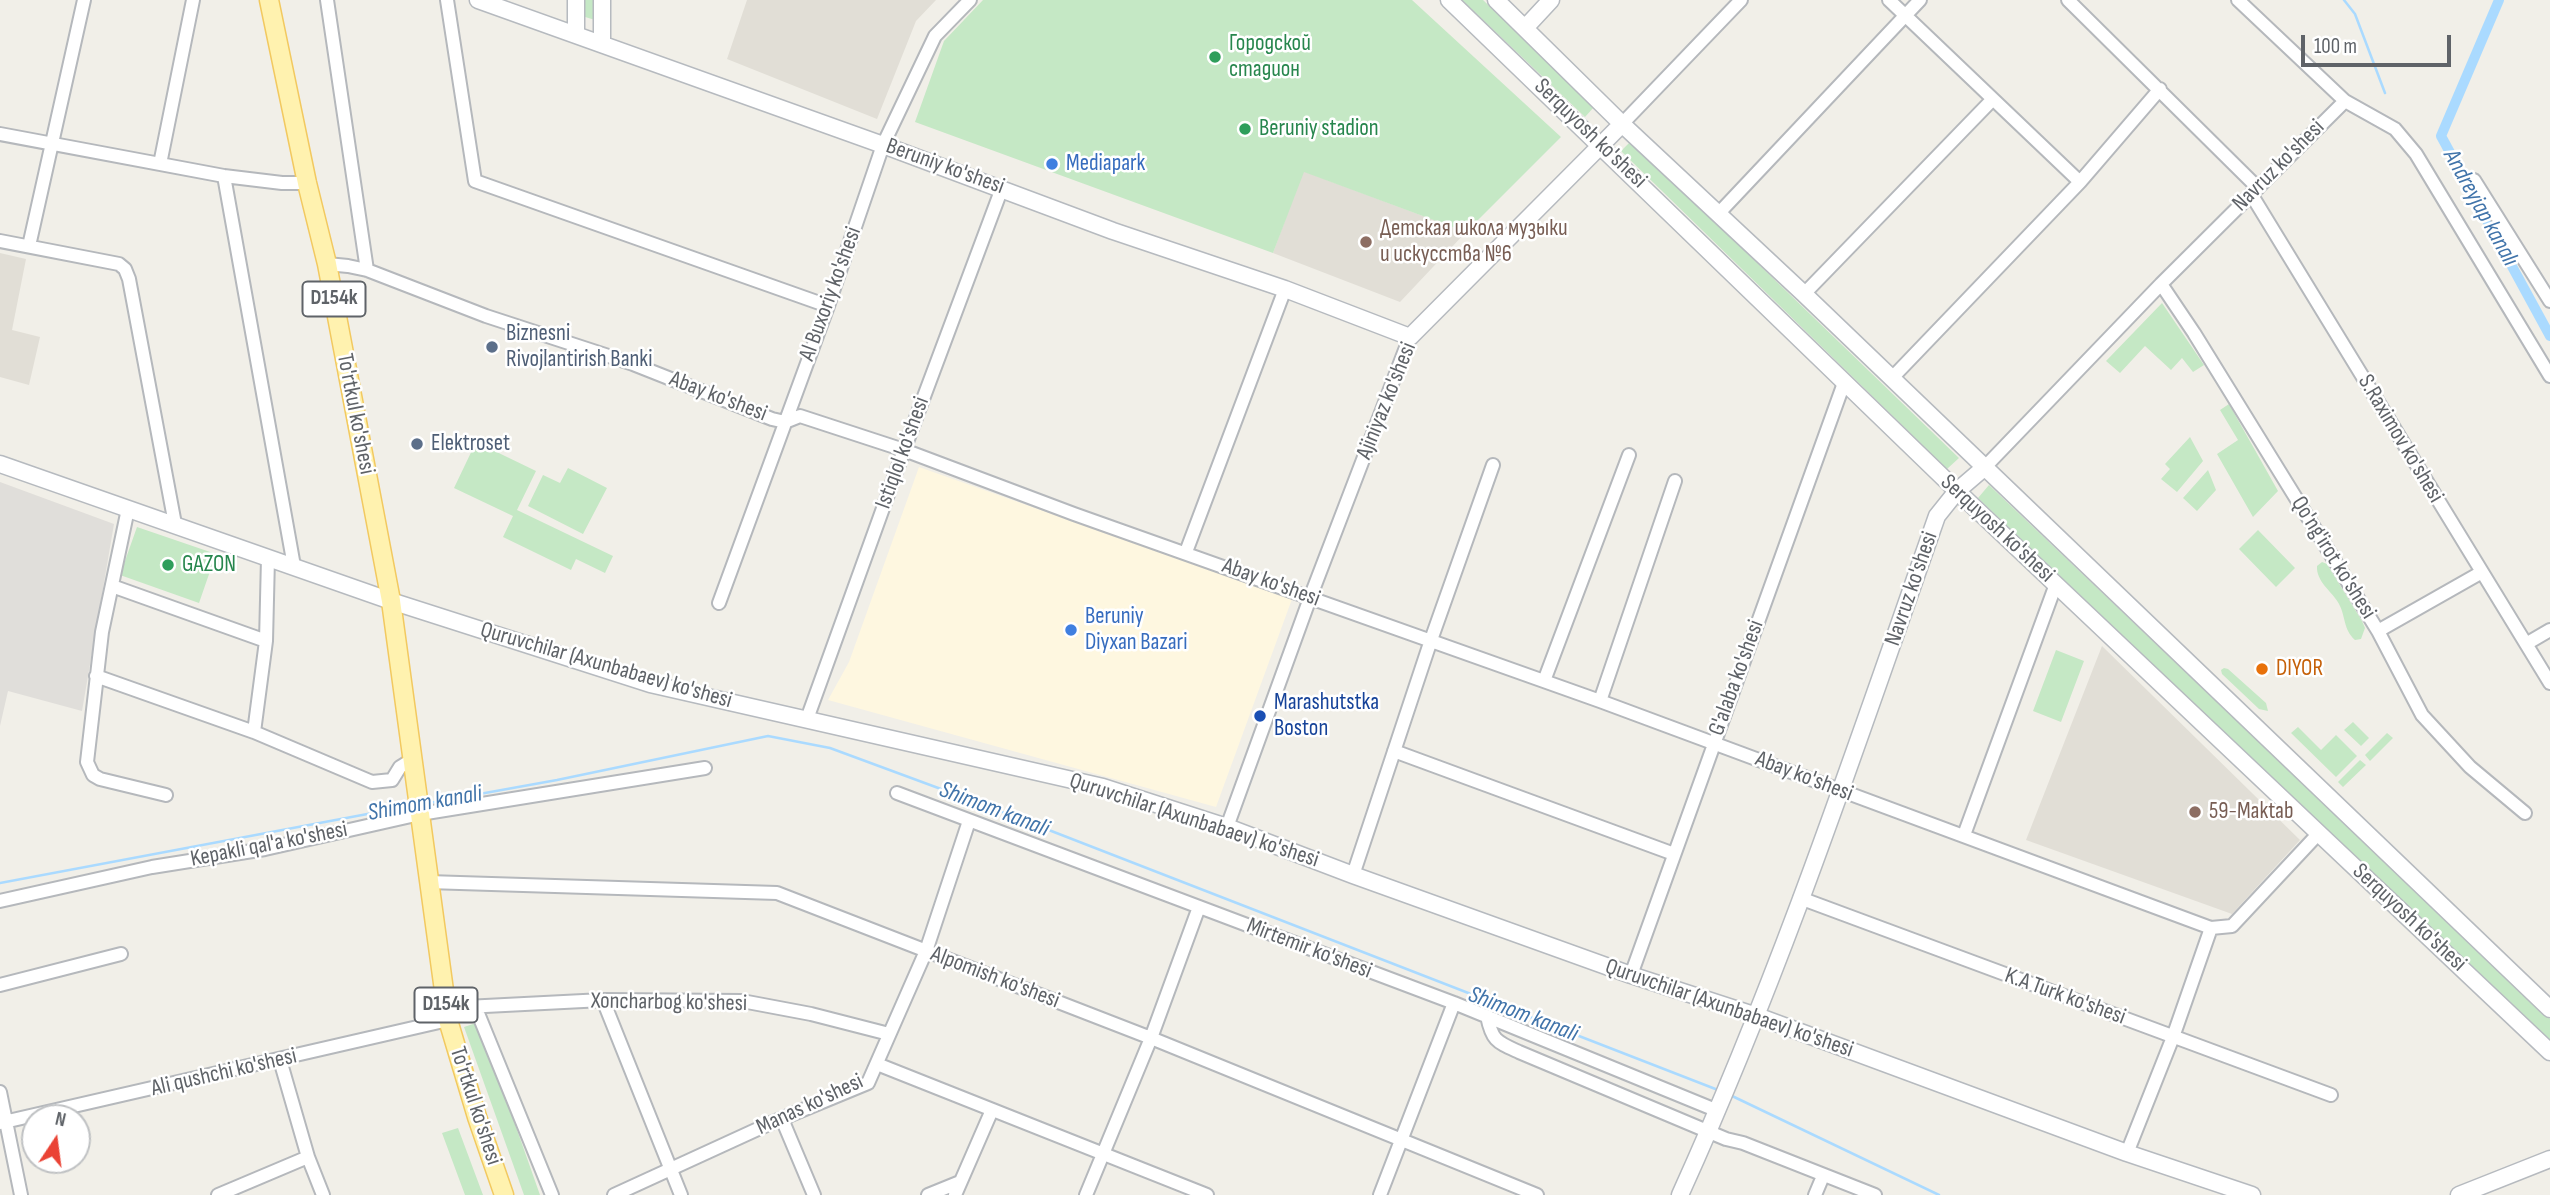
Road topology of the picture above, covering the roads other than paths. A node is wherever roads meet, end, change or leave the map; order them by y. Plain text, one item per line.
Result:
1 (84, 0) edge
2 (193, 0) edge
3 (269, 0) edge
4 (327, 0) edge
5 (447, 0) edge
6 (478, 0) edge
7 (576, 0) edge
8 (602, 0) edge
9 (970, 0) edge
10 (1450, 0) edge
11 (1496, 0) edge
12 (1551, 0) edge
13 (1741, 0) edge
14 (1889, 0) edge
15 (1920, 0) edge
16 (2068, 0) edge
17 (2238, 0) edge
18 (1905, 15) junction
19 (1525, 28) junction
20 (576, 34) junction
21 (602, 43) junction
22 (2160, 89) junction
23 (1992, 100) junction
24 (2344, 101) junction
25 (1622, 124) junction
26 (0, 134) edge
27 (53, 145) junction
28 (883, 145) junction
29 (1602, 145) junction
30 (160, 164) junction
31 (224, 176) junction
32 (2474, 180) dead end
33 (2080, 181) junction
34 (307, 183) junction
35 (1002, 188) junction
36 (2254, 191) junction
37 (1719, 213) junction
38 (0, 241) edge
39 (29, 246) junction
40 (327, 264) junction
41 (367, 270) junction
42 (2161, 284) junction
43 (1285, 289) junction
44 (1804, 295) junction
45 (2550, 301) edge
46 (828, 306) junction
47 (1410, 337) junction
48 (2550, 376) edge
49 (1892, 378) junction
50 (1844, 383) junction
51 (785, 422) junction
52 (904, 450) junction
53 (1629, 455) dead end
54 (0, 464) edge
55 (1493, 466) dead end
56 (1985, 467) junction
57 (1675, 481) dead end
58 (1957, 491) junction
59 (128, 509) junction
60 (175, 524) junction
61 (1186, 552) junction
62 (268, 558) junction
63 (294, 566) junction
64 (2482, 572) junction
65 (2056, 584) junction
66 (112, 586) junction
67 (1310, 598) junction
68 (391, 601) junction
69 (719, 603) dead end
70 (2550, 630) edge
71 (2378, 631) junction
72 (1431, 640) junction
73 (266, 641) junction
74 (2526, 644) junction
75 (96, 676) junction
76 (1544, 681) junction
77 (2550, 683) edge
78 (1600, 701) junction
79 (807, 719) junction
80 (254, 732) junction
81 (1713, 742) junction
82 (1394, 751) junction
83 (413, 759) junction
84 (705, 768) dead end
85 (1841, 791) junction
86 (897, 793) dead end
87 (166, 795) dead end
88 (419, 804) junction
89 (2525, 813) dead end
90 (969, 821) junction
91 (1227, 827) junction
92 (2319, 833) junction
93 (1964, 835) junction
94 (1674, 854) junction
95 (1353, 876) junction
96 (428, 882) junction
97 (1800, 898) junction
98 (0, 901) edge
99 (1199, 908) junction
100 (2211, 928) junction
101 (926, 951) junction
102 (121, 954) dead end
103 (1631, 975) junction
104 (0, 985) edge
105 (603, 1000) junction
106 (1454, 1003) junction
107 (475, 1006) junction
108 (2550, 1009) edge
109 (447, 1014) junction
110 (1487, 1016) junction
111 (1757, 1016) junction
112 (890, 1034) junction
113 (2173, 1037) junction
114 (1151, 1038) junction
115 (2550, 1052) edge
116 (280, 1060) junction
117 (877, 1064) junction
118 (0, 1092) edge
119 (2331, 1095) dead end
120 (1719, 1108) junction
121 (992, 1110) junction
122 (782, 1119) junction
123 (4, 1122) edge
124 (1709, 1132) junction
125 (1403, 1141) junction
126 (2127, 1153) junction
127 (1102, 1154) junction
128 (308, 1157) junction
129 (2550, 1159) edge
130 (670, 1170) junction
131 (1823, 1176) junction
132 (960, 1182) junction
133 (21, 1195) edge
134 (218, 1195) edge
135 (323, 1195) edge
136 (504, 1195) edge
137 (552, 1195) edge
138 (614, 1195) edge
139 (681, 1195) edge
140 (814, 1195) edge
141 (928, 1195) edge
142 (955, 1195) edge
143 (1086, 1195) edge
144 (1207, 1195) edge
145 (1380, 1195) edge
146 (1536, 1195) edge
147 (1679, 1195) edge
148 (1815, 1195) edge
149 (1875, 1195) edge
150 (2252, 1195) edge
151 (2459, 1195) edge

1 - 27 street
2 - 30 street
3 - 34 main road, To'rtkul ko'shesi / D154k
4 - 41 street
5 - 46 street
6 - 20 street, Beruniy ko'shesi
7 - 20 street
8 - 21 street
9 - 28 street, Al Buxoriy ko'shesi
10 - 29 street, Serquyosh ko'shesi
11 - 19 street, Serquyosh ko'shesi
12 - 19 street
13 - 25 street, Ajiniyaz ko'shesi
14 - 18 street
15 - 18 street
16 - 22 street, S.Raximov ko'shesi
17 - 24 street
18 - 23 street
18 - 37 street
19 - 25 street, Serquyosh ko'shesi
20 - 21 street, Beruniy ko'shesi
21 - 28 street, Beruniy ko'shesi
22 - 33 street
22 - 36 street, S.Raximov ko'shesi
23 - 33 street
23 - 44 street
24 - 36 street, Navruz ko'shesi
24 - 48 street
25 - 29 street, Ajiniyaz ko'shesi
25 - 37 street, Serquyosh ko'shesi
26 - 27 street
27 - 30 street
27 - 39 street
28 - 35 street, Beruniy ko'shesi
28 - 46 street, Al Buxoriy ko'shesi
29 - 47 street, Ajiniyaz ko'shesi
29 - 50 street, Serquyosh ko'shesi
30 - 31 street
31 - 34 street
31 - 63 street
32 - 45 street
33 - 49 street
34 - 40 main road, To'rtkul ko'shesi / D154k
35 - 43 street, Beruniy ko'shesi
35 - 52 street, Istiqlol ko'shesi
36 - 42 street, Navruz ko'shesi
36 - 64 street, S.Raximov ko'shesi
37 - 44 street, Serquyosh ko'shesi
38 - 39 street
39 - 60 street
40 - 41 street, Abay ko'shesi
40 - 68 main road, To'rtkul ko'shesi / D154k
41 - 51 street, Abay ko'shesi
42 - 56 street, Navruz ko'shesi
42 - 71 street, Qo'ng'irot ko'shesi
43 - 47 street, Beruniy ko'shesi
43 - 61 street
44 - 49 street, Serquyosh ko'shesi
46 - 51 street, Al Buxoriy ko'shesi
47 - 67 street, Ajiniyaz ko'shesi
49 - 56 street, Serquyosh ko'shesi
50 - 58 street, Serquyosh ko'shesi
50 - 81 street, G'alaba ko'shesi
51 - 52 street, Abay ko'shesi
51 - 69 street, Al Buxoriy ko'shesi
52 - 61 street, Abay ko'shesi
52 - 79 street, Istiqlol ko'shesi
53 - 76 street
54 - 59 street, Quruvchilar (Axunbabaev) ko'shesi
55 - 72 street
56 - 58 street, Navruz ko'shesi
56 - 108 street, Serquyosh ko'shesi
57 - 78 street
58 - 65 street, Serquyosh ko'shesi
58 - 85 street, Navruz ko'shesi
59 - 60 street, Quruvchilar (Axunbabaev) ko'shesi
59 - 66 street
60 - 62 street, Quruvchilar (Axunbabaev) ko'shesi
61 - 67 street, Abay ko'shesi
62 - 63 street, Quruvchilar (Axunbabaev) ko'shesi
62 - 73 street
63 - 68 street, Quruvchilar (Axunbabaev) ko'shesi
64 - 71 street
64 - 74 street, S.Raximov ko'shesi
65 - 92 street, Serquyosh ko'shesi
65 - 93 street
66 - 73 street
66 - 75 street
67 - 72 street, Abay ko'shesi
67 - 91 street, Ajiniyaz ko'shesi
68 - 79 street, Quruvchilar (Axunbabaev) ko'shesi
68 - 83 main road, To'rtkul ko'shesi / D154k
70 - 74 street
71 - 89 street, Qo'ng'irot ko'shesi
72 - 76 street, Abay ko'shesi
72 - 82 street
73 - 80 street
74 - 77 street, S.Raximov ko'shesi
75 - 80 street
75 - 87 street
76 - 78 street, Abay ko'shesi
78 - 81 street, Abay ko'shesi
79 - 91 street, Quruvchilar (Axunbabaev) ko'shesi
80 - 83 street
81 - 85 street, Abay ko'shesi
81 - 94 street, G'alaba ko'shesi
82 - 94 street
82 - 95 street
83 - 88 main road, To'rtkul ko'shesi / D154k
84 - 88 street, Kepakli qal'a ko'shesi
85 - 93 street, Abay ko'shesi
85 - 97 street, Navruz ko'shesi
86 - 90 street, Mirtemir ko'shesi
88 - 96 main road, To'rtkul ko'shesi / D154k
88 - 98 street, Kepakli qal'a ko'shesi
90 - 99 street, Mirtemir ko'shesi
90 - 101 street, Manas ko'shesi
91 - 95 street, Quruvchilar (Axunbabaev) ko'shesi
92 - 100 street
92 - 115 street, Serquyosh ko'shesi
93 - 100 street, Abay ko'shesi
94 - 103 street, G'alaba ko'shesi
95 - 103 street, Quruvchilar (Axunbabaev) ko'shesi
96 - 101 street, Alpomish ko'shesi
96 - 109 main road, To'rtkul ko'shesi / D154k
97 - 111 street, Navruz ko'shesi
97 - 113 street, K.A Turk ko'shesi
99 - 106 street, Mirtemir ko'shesi
99 - 114 street
100 - 113 street
101 - 112 street, Manas ko'shesi
101 - 114 street, Alpomish ko'shesi
102 - 104 street
103 - 111 street, Quruvchilar (Axunbabaev) ko'shesi
105 - 107 street, Xoncharbog ko'shesi
105 - 112 street, Xoncharbog ko'shesi
105 - 130 street
106 - 110 street, Mirtemir ko'shesi
106 - 125 street
107 - 109 street, Xoncharbog ko'shesi
107 - 137 street
109 - 116 street, Ali qushchi ko'shesi
109 - 136 main road, To'rtkul ko'shesi / D154k
110 - 120 street, Mirtemir ko'shesi
110 - 124 street
111 - 120 street, Navruz ko'shesi
111 - 126 street, Quruvchilar (Axunbabaev) ko'shesi
112 - 117 street, Manas ko'shesi
113 - 119 street, K.A Turk ko'shesi
113 - 126 street
114 - 125 street, Alpomish ko'shesi
114 - 127 street
116 - 123 street, Ali qushchi ko'shesi
116 - 128 street
117 - 121 street
117 - 122 street, Manas ko'shesi
118 - 123 street
120 - 124 street
121 - 127 street
121 - 132 street
122 - 130 street, Manas ko'shesi
122 - 140 street
123 - 133 street
124 - 131 street
124 - 147 street
125 - 145 street
125 - 146 street, Alpomish ko'shesi
126 - 150 street, Quruvchilar (Axunbabaev) ko'shesi
127 - 143 street
127 - 144 street
128 - 134 street
128 - 135 street
129 - 151 street
130 - 138 street, Manas ko'shesi
130 - 139 street
131 - 148 street
131 - 149 street
132 - 141 street
132 - 142 street

